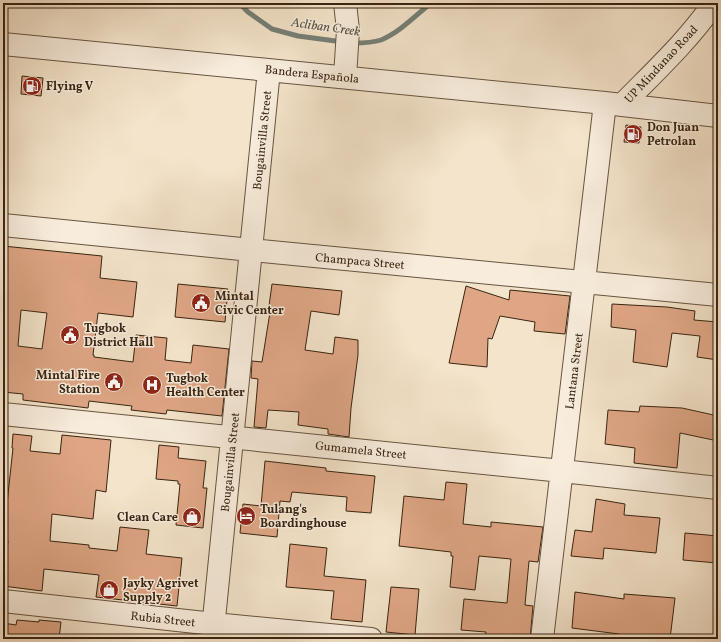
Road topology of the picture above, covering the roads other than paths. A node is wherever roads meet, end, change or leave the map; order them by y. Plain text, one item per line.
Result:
1 (345, 3) edge
2 (714, 3) edge
3 (3, 44) edge
4 (269, 70) junction
5 (345, 77) junction
6 (614, 104) junction
7 (718, 116) edge
8 (3, 225) edge
9 (251, 250) junction
10 (584, 282) junction
11 (718, 295) edge
12 (3, 414) edge
13 (232, 437) junction
14 (562, 470) junction
15 (718, 488) edge
16 (3, 601) edge
17 (213, 632) edge
18 (370, 639) edge
19 (542, 639) edge

1 - 5 street
2 - 6 street, UP Mindanao Road
3 - 4 street, Bandera Española
4 - 5 street, Bandera Española
4 - 9 street, Bougainvilla Street
5 - 6 street, Bandera Española
6 - 7 street, Bandera Española
6 - 10 street, Lantana Street
8 - 9 street, Champaca Street
9 - 10 street, Champaca Street
9 - 13 street, Bougainvilla Street
10 - 11 street, Champaca Street
10 - 14 street, Lantana Street
12 - 13 street, Gumamela Street
13 - 14 street, Gumamela Street
13 - 17 street, Bougainvilla Street
14 - 15 street, Gumamela Street
14 - 19 street, Lantana Street
16 - 17 street, Rubia Street
17 - 18 street, Rubia Street

